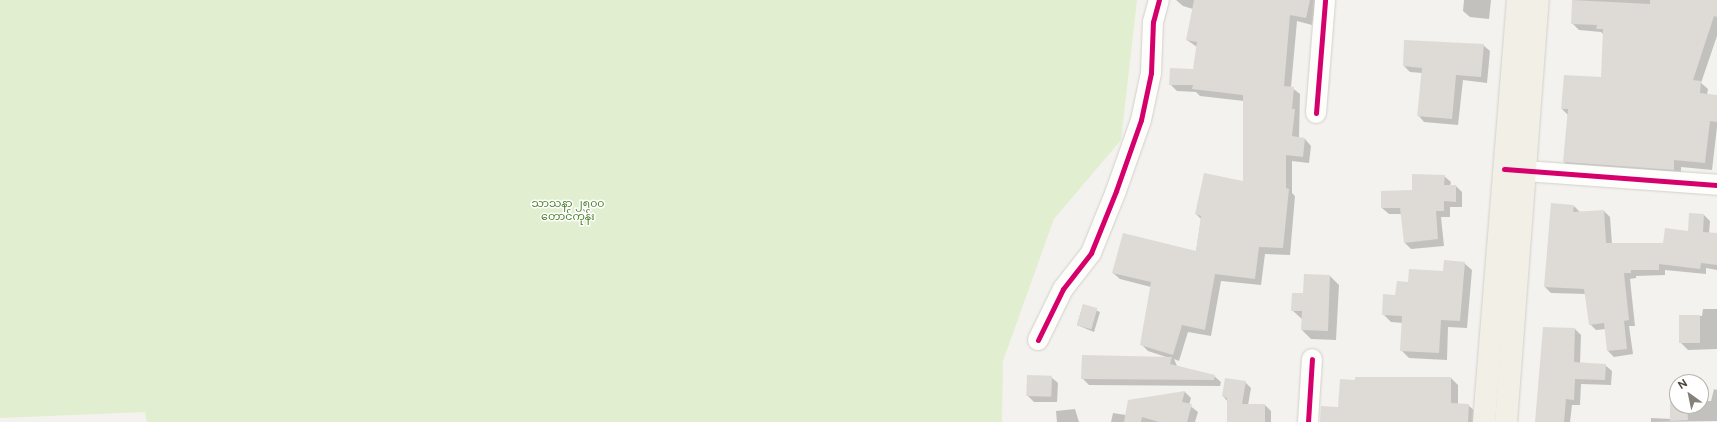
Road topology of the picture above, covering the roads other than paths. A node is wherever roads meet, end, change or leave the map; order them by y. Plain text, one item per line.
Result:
1 (1159, 0) edge
2 (1325, 0) edge
3 (1518, 0) edge
4 (1538, 0) edge
5 (1316, 113) dead end
6 (1514, 170) junction
7 (1717, 184) edge
8 (1038, 340) dead end
9 (1312, 359) dead end
10 (1308, 422) edge
11 (1484, 422) edge
12 (1506, 422) edge

1 - 8 street
2 - 5 street
3 - 6 main road
4 - 6 main road
6 - 7 street
6 - 11 main road
6 - 12 main road
9 - 10 street

